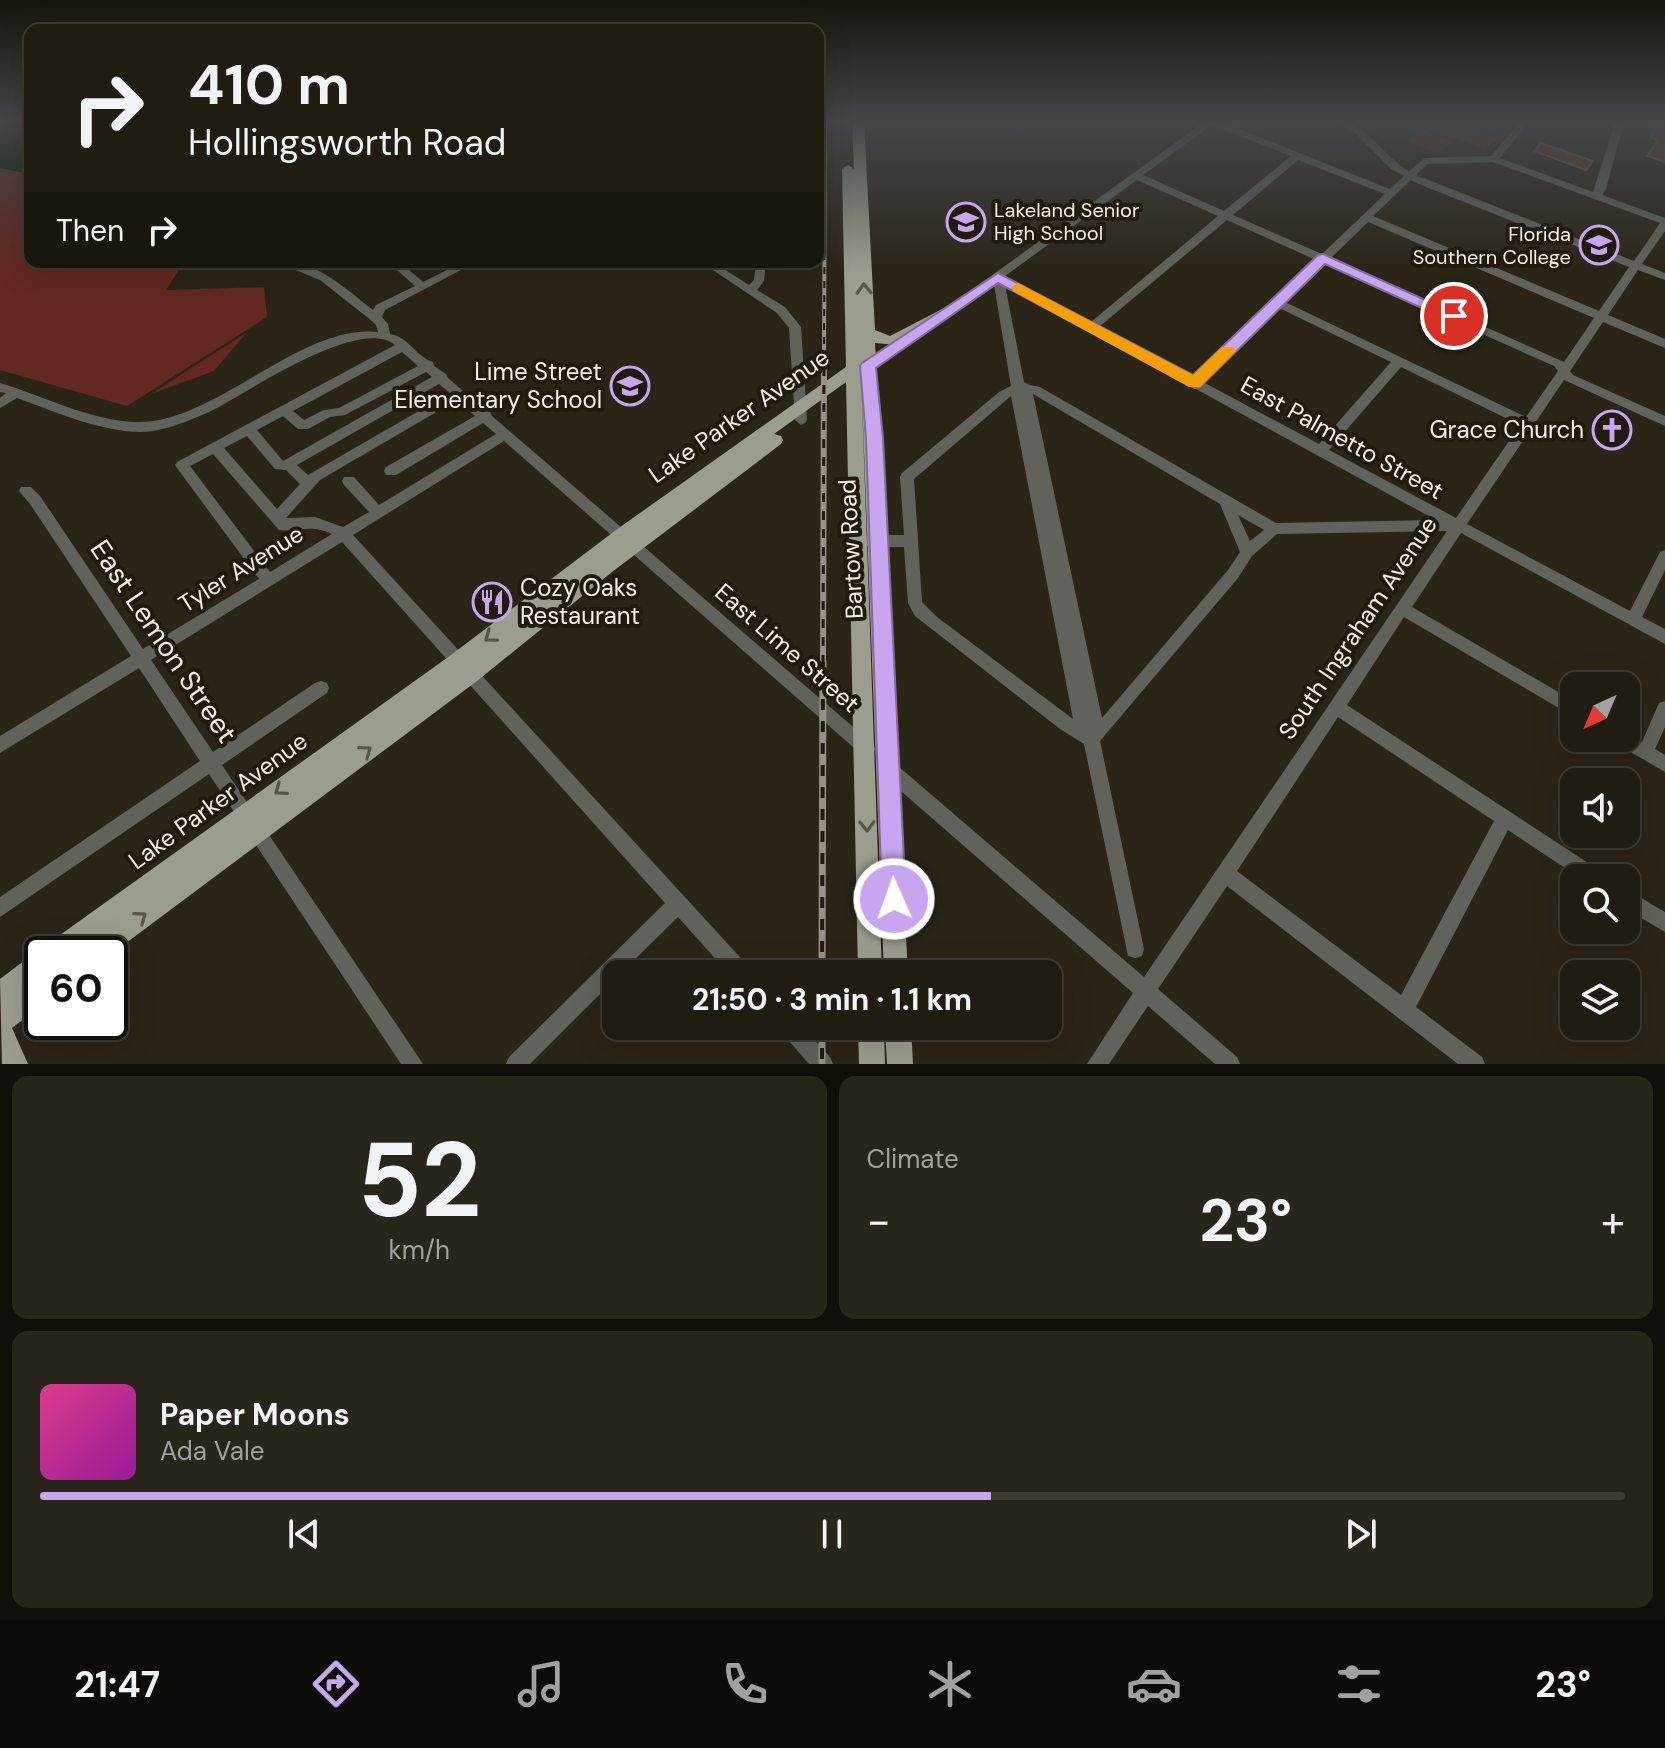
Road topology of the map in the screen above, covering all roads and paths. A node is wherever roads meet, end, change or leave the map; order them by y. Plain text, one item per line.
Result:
1 (849, 172) edge
2 (860, 172) edge
3 (1142, 172) edge
4 (1279, 172) edge
5 (1336, 172) edge
6 (1404, 172) edge
7 (1412, 172) edge
8 (1530, 172) edge
9 (1606, 172) edge
10 (1409, 175) junction
11 (1136, 176) junction
12 (1390, 193) junction
13 (1596, 195) junction
14 (1227, 216) junction
15 (1366, 217) junction
16 (1665, 222) edge
17 (1323, 258) junction
18 (1634, 265) junction
19 (300, 268) edge
20 (400, 268) edge
21 (459, 268) edge
22 (715, 268) edge
23 (760, 268) edge
24 (998, 277) junction
25 (1665, 277) edge
26 (423, 287) junction
27 (750, 290) junction
28 (1277, 303) junction
29 (957, 307) junction
30 (1601, 316) junction
31 (376, 318) junction
32 (1092, 327) junction
33 (866, 331) junction
34 (384, 335) junction
35 (1665, 344) edge
36 (405, 345) junction
37 (1399, 361) junction
38 (429, 365) junction
39 (1564, 370) junction
40 (859, 372) junction
41 (442, 377) junction
42 (1195, 383) junction
43 (0, 387) edge
44 (1020, 387) junction
45 (16, 392) junction
46 (460, 393) junction
47 (0, 404) edge
48 (283, 409) junction
49 (800, 414) junction
50 (486, 415) junction
51 (1665, 421) edge
52 (1528, 423) junction
53 (248, 429) junction
54 (506, 434) junction
55 (215, 447) junction
56 (1321, 451) junction
57 (284, 466) junction
58 (391, 471) dead end
59 (349, 481) dead end
60 (308, 484) junction
61 (26, 491) dead end
62 (1227, 504) junction
63 (378, 513) junction
64 (277, 519) junction
65 (1458, 525) junction
66 (1274, 529) junction
67 (343, 534) junction
68 (628, 540) junction
69 (869, 541) junction
70 (909, 541) junction
71 (1247, 552) junction
72 (1665, 556) edge
73 (268, 580) junction
74 (1403, 609) junction
75 (1633, 620) junction
76 (1665, 637) edge
77 (141, 658) junction
78 (464, 668) junction
79 (321, 688) dead end
80 (1560, 702) edge
81 (1336, 707) junction
82 (1665, 708) edge
83 (1091, 736) junction
84 (0, 745) edge
85 (865, 748) junction
86 (1640, 749) edge
87 (1646, 752) junction
88 (212, 763) junction
89 (1665, 764) edge
90 (889, 770) junction
91 (1505, 818) junction
92 (252, 823) junction
93 (1575, 864) edge
94 (1226, 874) junction
95 (678, 903) junction
96 (1640, 907) edge
97 (0, 908) edge
98 (1665, 923) edge
99 (82, 936) edge
100 (113, 936) edge
101 (1135, 949) dead end
102 (729, 960) edge
103 (870, 960) edge
104 (896, 960) edge
105 (24, 976) edge
106 (1146, 991) junction
107 (0, 994) edge
108 (24, 1003) edge
109 (1404, 1010) junction
110 (0, 1021) edge
111 (0, 1029) edge
112 (802, 1040) edge
113 (871, 1040) edge
114 (899, 1040) edge
115 (15, 1064) edge
116 (413, 1064) edge
117 (516, 1064) edge
118 (823, 1064) edge
119 (872, 1064) edge
120 (900, 1064) edge
121 (1097, 1064) edge
122 (1230, 1064) edge
123 (1475, 1064) edge

1 - 40 main road, Bartow Road
33 -> 2 main road, Bartow Road
3 - 11 street
4 - 14 street
5 - 12 street
6 - 10 street
7 - 10 street
8 - 13 street
9 - 13 street
10 - 12 street
10 - 18 street
11 - 14 street
11 - 24 street
12 - 15 street
13 - 16 street
14 - 17 street
14 - 32 street
15 - 17 street
15 - 30 street
16 - 18 street, South Ingraham Avenue
17 - 28 street
17 - 39 street
18 - 25 street
18 - 30 street, South Ingraham Avenue
19 - 31 street
20 - 26 street
21 - 26 street
22 - 27 street
23 - 27 street
24 - 29 street
24 - 32 street, East Palmetto Street
24 - 44 street
26 - 31 street
27 - 49 street
28 - 37 street
28 - 42 street
29 - 33 main road
29 - 40 street
30 - 35 street
30 - 39 street, South Ingraham Avenue
31 - 34 street
32 - 42 street, East Palmetto Street
33 - 40 main road, Bartow Road
34 - 36 street, East Lime Street
34 - 45 street
36 - 38 street, East Lime Street
36 - 48 street
37 - 52 street
37 - 56 street
38 - 41 street, East Lime Street
38 - 48 street
39 - 51 street
39 - 52 street, South Ingraham Avenue
40 - 49 main road, Lake Parker Avenue
40 - 69 main road, Bartow Road
41 - 46 street, East Lime Street
41 - 57 street
42 - 56 street, East Palmetto Street
43 - 45 street
44 - 62 street
44 - 70 street
44 - 83 street
45 - 47 street
46 - 50 street, East Lime Street
46 - 60 street
48 - 53 street
49 - 68 main road, Lake Parker Avenue
50 - 54 street, East Lime Street
50 - 58 street
52 - 65 street, South Ingraham Avenue
53 - 55 street
53 - 57 street
54 - 63 street, Tyler Avenue
54 - 68 street, East Lime Street
55 - 64 street
55 - 73 street
56 - 65 street, East Palmetto Street
57 - 60 street
59 - 63 street
60 - 64 street
61 - 77 street, East Lemon Street
62 - 66 street
62 - 71 street
63 - 67 street, Tyler Avenue
64 - 67 street
65 - 66 street
65 - 74 street, South Ingraham Avenue
65 - 75 street, East Palmetto Street
66 - 71 street
67 - 73 street, Tyler Avenue
67 - 78 street
68 - 78 main road, Lake Parker Avenue
68 - 85 street, East Lime Street
69 - 70 street
69 - 85 main road, Bartow Road
69 - 90 main road, Bartow Road
70 - 83 street
71 - 83 street
72 - 75 street
73 - 77 street, Tyler Avenue
74 - 80 street
74 - 81 street, South Ingraham Avenue
75 - 76 street, East Palmetto Street
77 - 84 street, Tyler Avenue
77 - 88 street, East Lemon Street
78 - 92 main road, Lake Parker Avenue
78 - 95 street
79 - 88 street
81 - 91 street
81 - 94 street, South Ingraham Avenue
82 - 87 street
83 - 101 street
85 - 90 street, East Lime Street
85 -> 103 main road, Bartow Road
86 - 87 street
87 - 89 street
88 - 92 street, East Lemon Street
88 - 97 street
90 - 104 main road, Bartow Road
90 - 106 street, East Lime Street
91 - 93 street
91 - 109 street
92 - 99 main road, Lake Parker Avenue
100 -> 92 main road, Lake Parker Avenue
92 - 116 street, East Lemon Street
94 - 106 street, South Ingraham Avenue
94 - 109 street
95 - 102 street
95 - 117 street
96 - 98 street
105 - 107 main road
106 - 121 street, South Ingraham Avenue
106 - 122 street, East Lime Street
108 - 110 main road
109 - 123 street
111 - 115 main road
112 - 118 street
113 - 119 main road
114 - 120 main road

